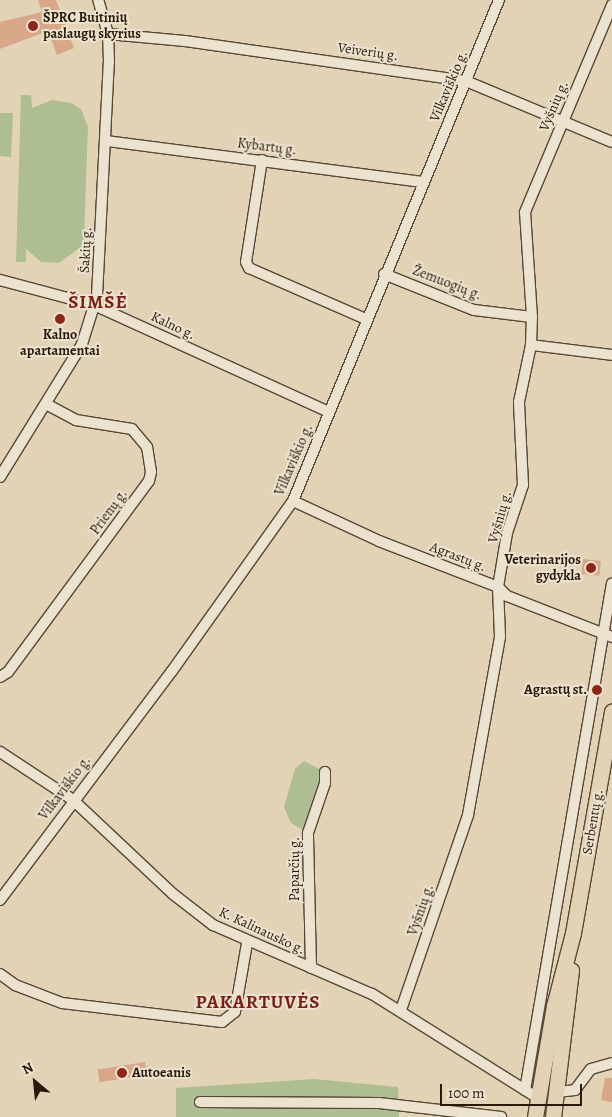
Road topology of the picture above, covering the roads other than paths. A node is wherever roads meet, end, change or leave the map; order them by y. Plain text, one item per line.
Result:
1 (98, 0) edge
2 (499, 0) edge
3 (612, 5) edge
4 (108, 34) junction
5 (466, 81) junction
6 (562, 122) junction
7 (107, 141) junction
8 (612, 142) edge
9 (262, 160) junction
10 (423, 182) junction
11 (384, 274) junction
12 (0, 280) edge
13 (94, 305) junction
14 (532, 317) junction
15 (366, 319) junction
16 (531, 345) junction
17 (612, 355) edge
18 (46, 404) junction
19 (329, 412) junction
20 (0, 477) edge
21 (293, 501) junction
22 (612, 583) edge
23 (498, 587) junction
24 (608, 636) edge
25 (0, 677) edge
26 (612, 711) edge
27 (0, 752) edge
28 (325, 772) dead end
29 (73, 800) junction
30 (0, 900) edge
31 (573, 934) junction
32 (248, 943) junction
33 (310, 968) junction
34 (0, 974) edge
35 (401, 1010) junction
36 (612, 1063) edge
37 (525, 1090) junction
38 (557, 1092) junction
39 (538, 1098) junction
40 (200, 1102) dead end
41 (501, 1117) edge
42 (535, 1117) edge
43 (553, 1117) edge

1 - 4 street, Šakių g.
2 - 5 street, Vilkaviškio g.
3 - 6 street, Vyšnių g.
4 - 5 street, Veiverių g.
4 - 7 street, Šakių g.
5 - 6 street, Veiverių g.
5 - 10 street, Vilkaviškio g.
6 - 8 street, Veiverių g.
6 - 14 street, Vyšnių g.
7 - 9 street, Kybartų g.
7 - 13 street, Šakių g.
9 - 10 street, Kybartų g.
9 - 15 street
10 - 11 street, Vilkaviškio g.
11 - 14 street, Žemuogių g.
11 - 15 street, Vilkaviškio g.
12 - 13 street, Kalno g.
13 - 18 street, Šakių g.
13 - 19 street, Kalno g.
14 - 16 street, Vyšnių g.
15 - 19 street, Vilkaviškio g.
16 - 17 street
16 - 23 street, Vyšnių g.
18 - 20 street, Šakių g.
18 - 25 street, Prienų g.
19 - 21 street, Vilkaviškio g.
21 - 23 street, Agrastų g.
21 - 29 street, Vilkaviškio g.
22 - 24 street
23 - 24 street, Agrastų g.
23 - 35 street, Vyšnių g.
24 - 37 street
26 - 31 main road, Serbentų g.
27 - 29 street, K. Kalinausko g.
28 - 33 street, Paparčių g.
29 - 30 street, Vilkaviškio g.
29 - 32 street, K. Kalinausko g.
31 - 38 main road, Serbentų g.
31 - 39 main road, Serbentų g.
32 - 33 street, K. Kalinausko g.
32 - 34 street
33 - 35 street, K. Kalinausko g.
35 - 37 street, K. Kalinausko g.
36 - 38 street
37 - 39 street, K. Kalinausko g.
38 - 43 main road, Serbentų g.
39 - 42 main road, Serbentų g.
40 - 41 street

